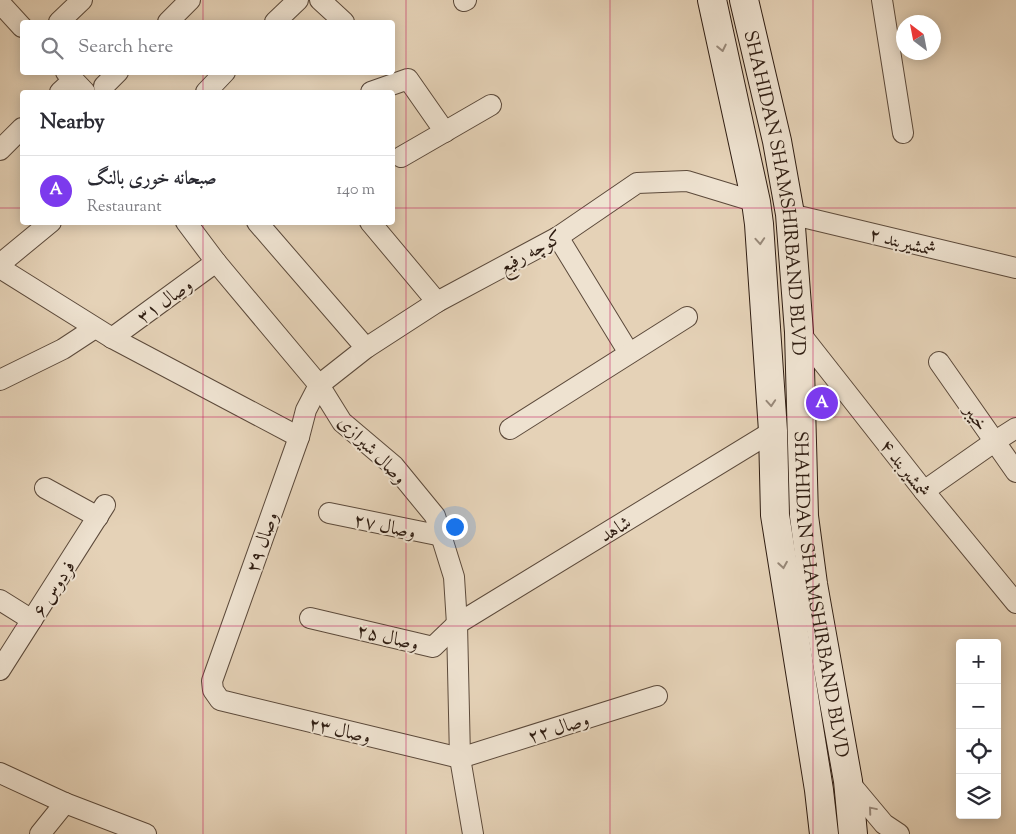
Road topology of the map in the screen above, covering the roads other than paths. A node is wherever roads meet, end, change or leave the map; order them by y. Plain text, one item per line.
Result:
1 (82, 0) edge
2 (190, 0) edge
3 (298, 0) edge
4 (320, 0) edge
5 (712, 0) edge
6 (744, 0) edge
7 (882, 0) edge
8 (0, 3) edge
9 (61, 20) edge
10 (170, 20) edge
11 (277, 20) edge
12 (342, 20) edge
13 (20, 24) edge
14 (222, 75) edge
15 (208, 90) edge
16 (377, 90) edge
17 (491, 105) dead end
18 (20, 130) edge
19 (445, 132) junction
20 (903, 133) dead end
21 (0, 150) edge
22 (401, 157) dead end
23 (756, 202) junction
24 (790, 214) junction
25 (47, 225) edge
26 (188, 225) edge
27 (260, 225) edge
28 (373, 225) edge
29 (558, 237) junction
30 (216, 262) junction
31 (0, 264) edge
32 (0, 268) edge
33 (1016, 268) edge
34 (437, 302) junction
35 (687, 317) dead end
36 (799, 332) junction
37 (104, 333) junction
38 (366, 348) junction
39 (629, 353) junction
40 (939, 362) dead end
41 (0, 380) edge
42 (320, 385) junction
43 (1016, 428) edge
44 (510, 429) dead end
45 (772, 432) junction
46 (299, 436) junction
47 (994, 442) junction
48 (1016, 472) edge
49 (45, 488) dead end
50 (924, 491) junction
51 (329, 513) dead end
52 (442, 536) junction
53 (0, 600) edge
54 (1016, 603) edge
55 (310, 618) dead end
56 (32, 620) junction
57 (457, 624) junction
58 (0, 669) edge
59 (657, 696) dead end
60 (220, 700) joint
61 (460, 758) junction
62 (0, 773) edge
63 (848, 781) junction
64 (65, 803) junction
65 (40, 834) edge
66 (146, 834) edge
67 (473, 834) edge
68 (824, 834) edge
69 (853, 834) edge
70 (899, 834) edge

1 - 9 street
2 - 10 street
3 - 11 street
4 - 12 street
5 -> 23 main road, SHAHIDAN SHAMSHIRBAND BLVD
6 - 24 main road, SHAHIDAN SHAMSHIRBAND BLVD
7 - 20 street
8 - 13 street
14 - 15 street
16 - 19 street
17 - 19 street
18 - 21 street
19 - 22 street
23 - 29 street, کوچه رفیع
23 -> 45 main road, SHAHIDAN SHAMSHIRBAND BLVD
24 - 33 street, شمشیربند ۲
24 - 36 main road, SHAHIDAN SHAMSHIRBAND BLVD
25 - 31 street
26 - 30 street, وصال شیرازی
27 - 38 street
28 - 34 street
29 - 34 street, کوچه رفیع
29 - 39 street
30 - 37 street, وصال ۳۱
30 - 42 street, وصال شیرازی
32 - 37 street
34 - 38 street, کوچه رفیع
35 - 39 street
36 - 50 street, شمشیربند ۴
36 - 63 main road, SHAHIDAN SHAMSHIRBAND BLVD
37 - 41 street, وصال ۳۱
37 - 46 street
38 - 42 street, کوچه رفیع
39 - 44 street
40 - 47 street, خیبر
42 - 46 street, وصال ۲۹
42 - 52 street, وصال شیرازی
43 - 47 street
45 - 57 street, شاهد
45 -> 68 main road, SHAHIDAN SHAMSHIRBAND BLVD
46 - 60 street, وصال ۲۹
47 - 48 street, خیبر
47 - 50 street
49 - 56 street, فردوس ۶
50 - 54 street, شمشیربند ۴
51 - 52 street, وصال ۲۷
52 - 57 street, وصال شیرازی
53 - 56 street
55 - 57 street, وصال ۲۵
56 - 58 street, فردوس ۶
57 - 61 street, وصال شیرازی
59 - 61 street, وصال ۲۲
60 - 61 street, وصال ۲۳
61 - 67 street, وصال شیرازی
62 - 64 street
63 - 69 main road, SHAHIDAN SHAMSHIRBAND BLVD
70 -> 63 street
64 - 65 street
64 - 66 street

